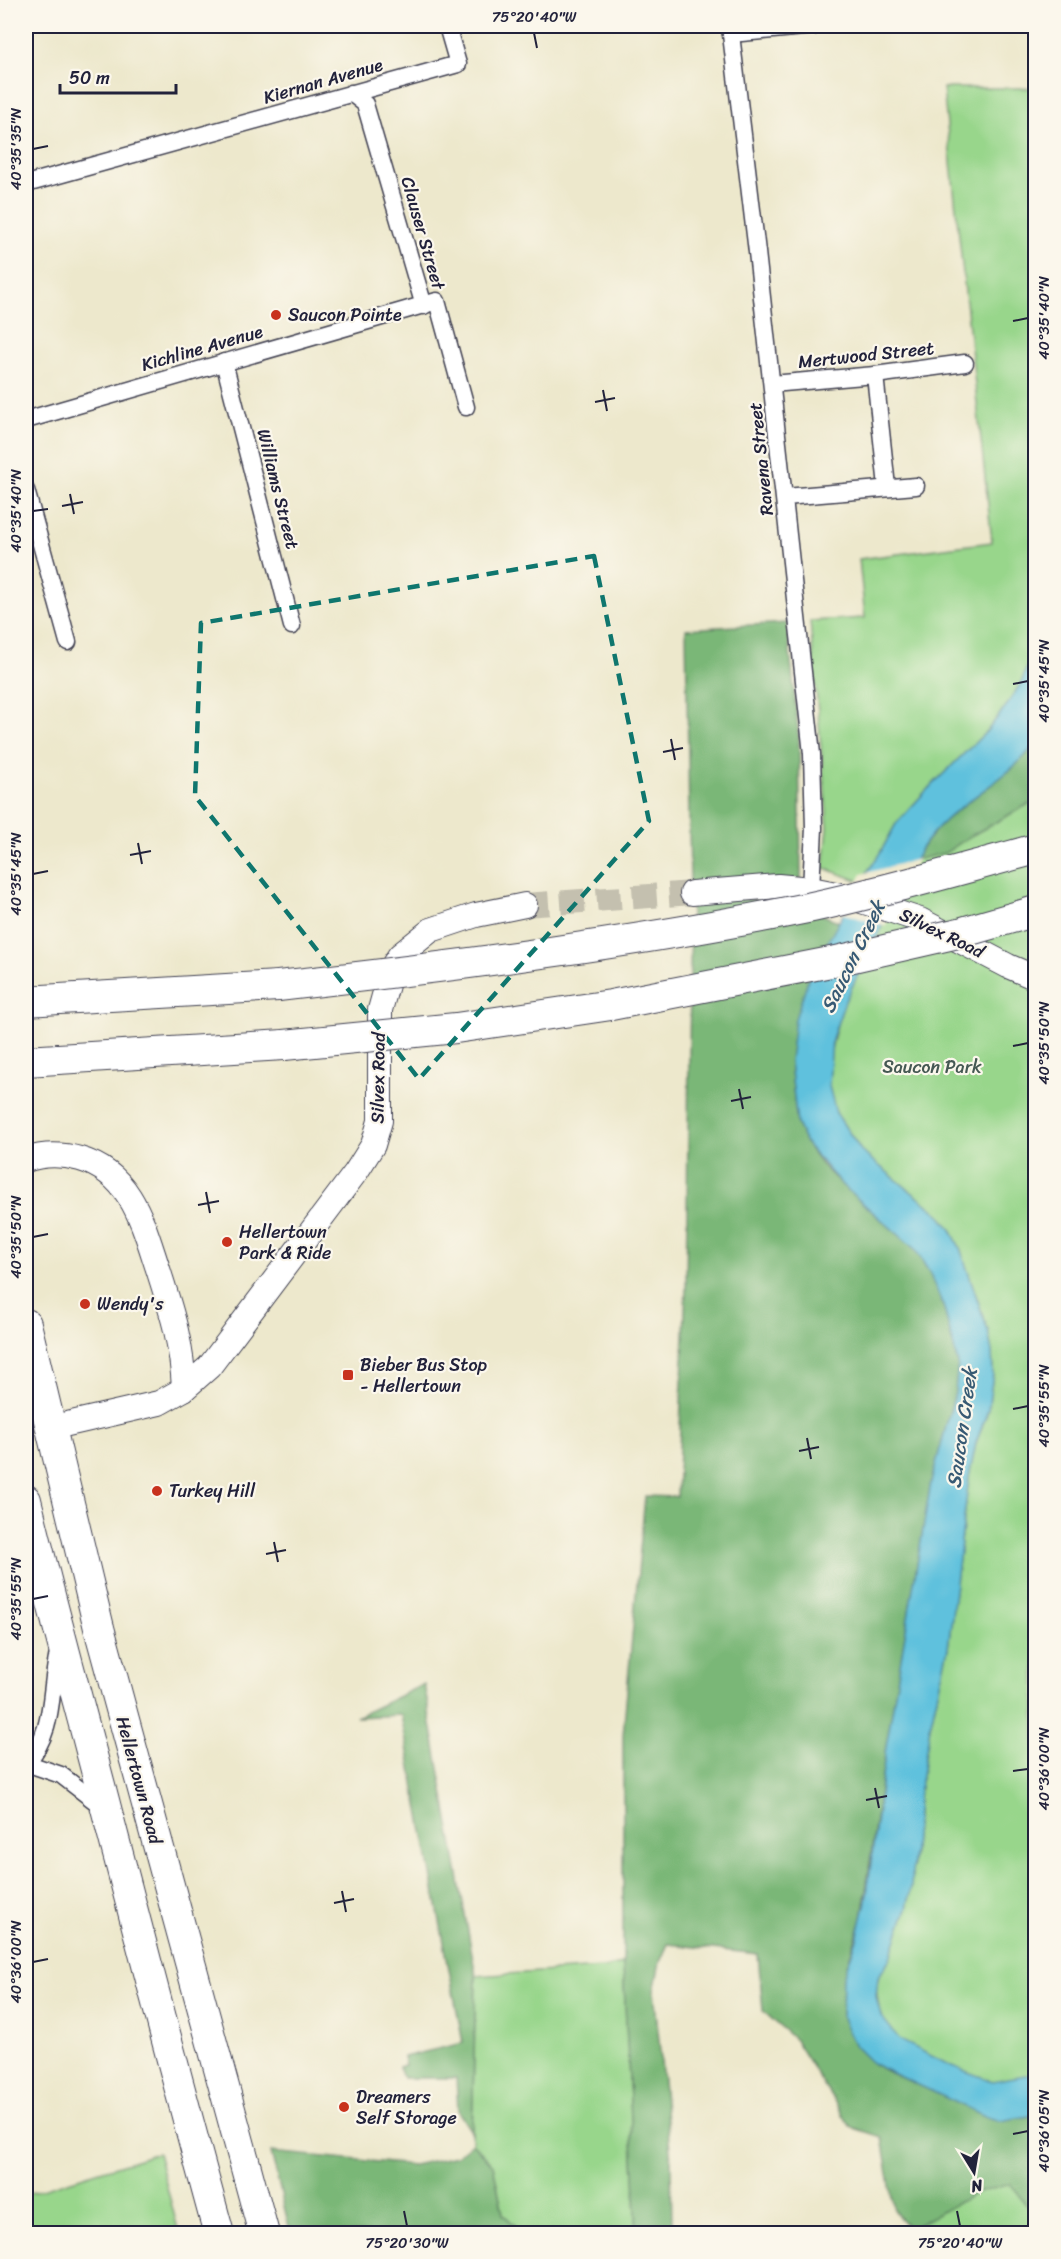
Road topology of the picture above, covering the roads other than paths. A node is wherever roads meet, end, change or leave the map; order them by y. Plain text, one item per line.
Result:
1 (447, 26) edge
2 (815, 26) edge
3 (731, 30) edge
4 (351, 93) junction
5 (26, 184) edge
6 (424, 306) junction
7 (224, 362) junction
8 (965, 363) dead end
9 (875, 375) junction
10 (772, 384) junction
11 (465, 407) dead end
12 (26, 420) edge
13 (916, 486) dead end
14 (887, 487) junction
15 (26, 490) edge
16 (785, 497) junction
17 (292, 626) dead end
18 (68, 642) dead end
19 (1035, 849) edge
20 (811, 889) junction
21 (692, 893) tunnel mouth
22 (525, 905) tunnel mouth
23 (1035, 911) edge
24 (1030, 977) edge
25 (26, 1001) edge
26 (26, 1060) edge
27 (26, 1160) edge
28 (26, 1324) edge
29 (184, 1389) junction
30 (38, 1431) edge
31 (26, 1500) edge
32 (26, 1549) edge
33 (48, 1591) junction
34 (61, 1643) junction
35 (26, 1764) edge
36 (107, 1811) junction
37 (219, 2234) edge
38 (264, 2234) edge

1 - 4 street, Kiernan Avenue
2 - 3 street
3 - 10 street, Ravena Street
4 - 5 street, Kiernan Avenue
4 - 6 street, Clauser Street
6 - 7 street, Kichline Avenue
6 - 11 street, Clauser Street
7 - 12 street, Kichline Avenue
7 - 17 street, Williams Street
8 - 9 street, Mertwood Street
9 - 10 street, Mertwood Street
9 - 14 street
10 - 16 street, Ravena Street
13 - 14 street
14 - 16 street
15 - 18 street
16 - 20 street, Ravena Street
19 - 25 highway, bridge
20 - 21 street
20 - 24 street, Silvex Road
22 - 29 street, Silvex Road
23 - 26 highway, bridge
27 - 29 street
28 - 30 highway, Hellertown Road
29 - 30 street, Silvex Road
30 - 38 highway, Hellertown Road
31 - 33 highway
32 - 33 highway
33 - 34 highway
34 - 35 street
34 - 36 highway
35 - 36 street
36 - 37 highway

